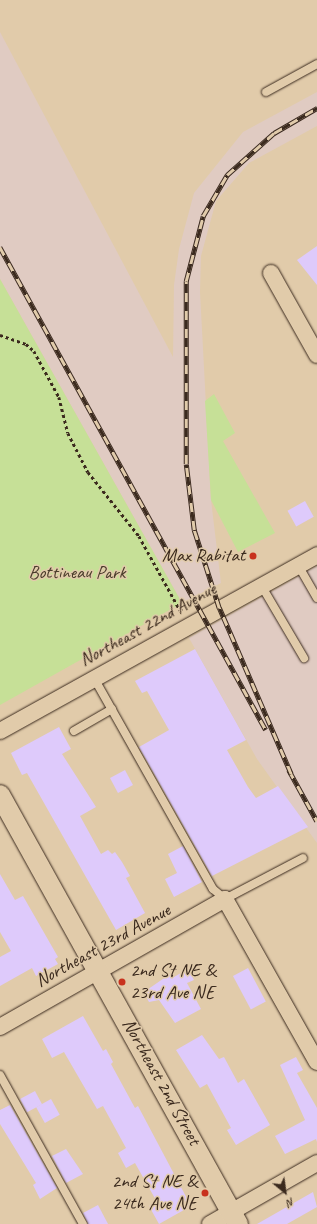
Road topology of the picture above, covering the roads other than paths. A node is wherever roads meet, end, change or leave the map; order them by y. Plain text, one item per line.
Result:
1 (317, 64) edge
2 (266, 92) dead end
3 (272, 273) dead end
4 (317, 355) edge
5 (317, 555) edge
6 (298, 565) junction
7 (261, 585) junction
8 (317, 598) edge
9 (304, 658) dead end
10 (94, 678) junction
11 (112, 709) junction
12 (0, 731) edge
13 (74, 731) dead end
14 (0, 795) edge
15 (303, 858) dead end
16 (225, 900) junction
17 (100, 970) junction
18 (0, 1027) edge
19 (317, 1062) edge
20 (0, 1075) edge
21 (317, 1163) edge
22 (235, 1218) edge
23 (83, 1224) edge
24 (210, 1224) edge

1 - 2 lane
3 - 4 street
5 - 6 street, Northeast 22nd Avenue
6 - 7 street, Northeast 22nd Avenue
6 - 8 lane
7 - 9 lane
7 - 10 street, Northeast 22nd Avenue
10 - 11 lane
10 - 12 street, Northeast 22nd Avenue
11 - 13 lane
11 - 16 lane
14 - 17 street, Northeast 2nd Street
15 - 16 lane
16 - 17 street, Northeast 23rd Avenue
16 - 19 street
17 - 18 street, Northeast 23rd Avenue
17 - 22 street, Northeast 2nd Street
20 - 23 lane
21 - 22 street
22 - 24 street

